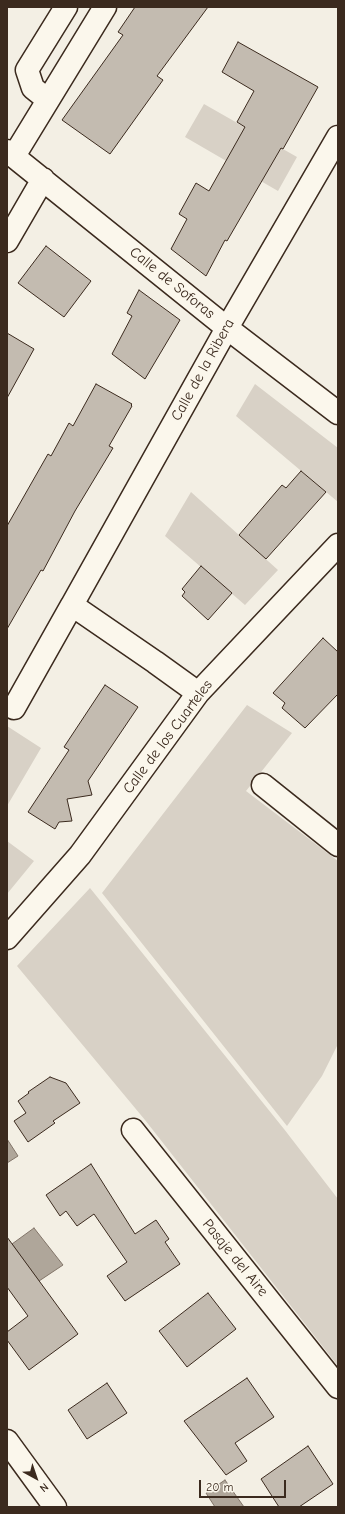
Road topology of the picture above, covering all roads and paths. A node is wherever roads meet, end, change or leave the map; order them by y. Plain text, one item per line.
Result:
1 (66, 7) edge
2 (106, 7) edge
3 (48, 100) junction
4 (338, 137) edge
5 (10, 153) edge
6 (43, 179) junction
7 (7, 241) edge
8 (227, 328) junction
9 (338, 413) edge
10 (338, 545) edge
11 (72, 605) junction
12 (198, 694) junction
13 (14, 708) dead end
14 (263, 785) dead end
15 (338, 845) edge
16 (7, 938) edge
17 (133, 1130) dead end
18 (338, 1387) edge
19 (7, 1441) edge
20 (56, 1507) edge

1 - 3 street
2 - 3 street
3 - 5 street
4 - 8 street, Calle de la Ribera
5 - 6 street, Calle de Soforas
6 - 7 street
6 - 8 street, Calle de Soforas
8 - 9 street, Calle de Soforas
8 - 11 street, Calle de la Ribera
10 - 12 street, Calle de los Cuarteles
11 - 12 street
11 - 13 street, Calle de la Ribera
12 - 16 street, Calle de los Cuarteles
14 - 15 street
17 - 18 street, Pasaje del Aire
19 - 20 street

